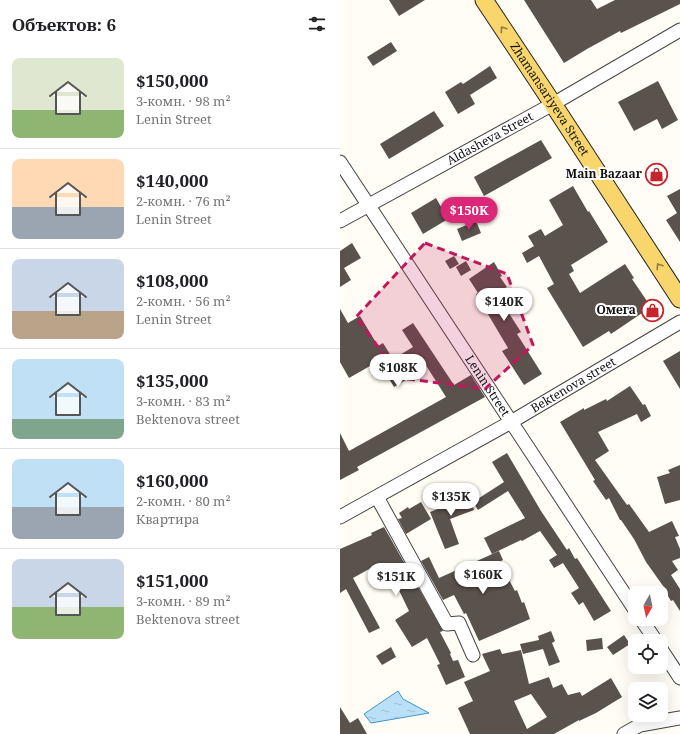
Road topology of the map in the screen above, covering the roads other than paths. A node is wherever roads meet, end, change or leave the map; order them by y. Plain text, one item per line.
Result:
1 (484, 0) edge
2 (680, 30) edge
3 (553, 104) junction
4 (340, 162) edge
5 (369, 205) junction
6 (340, 220) edge
7 (680, 299) edge
8 (680, 322) edge
9 (511, 422) junction
10 (377, 496) junction
11 (340, 517) edge
12 (628, 599) edge
13 (473, 655) dead end
14 (668, 660) edge
15 (680, 678) edge
16 (680, 718) edge
17 (624, 734) edge

3 -> 1 main road, Zhamansariyeva Street
2 - 3 street, Aldasheva Street
3 - 5 street, Aldasheva Street
7 -> 3 main road, Zhamansariyeva Street
4 - 5 street, Lenin Street
5 - 6 street, Aldasheva Street
5 - 9 street, Lenin Street
8 - 9 street, Bektenova street
9 - 10 street, Bektenova street
9 - 12 street, Lenin Street
10 - 11 street, Bektenova street
10 - 13 street
14 - 15 street
16 - 17 street

